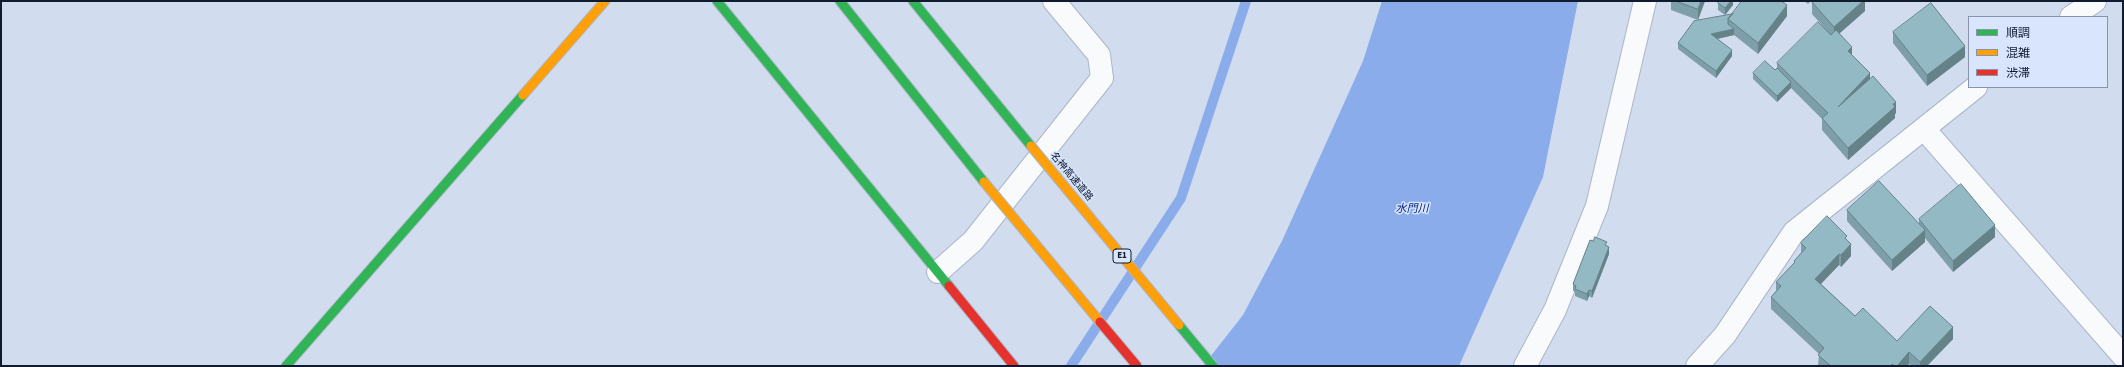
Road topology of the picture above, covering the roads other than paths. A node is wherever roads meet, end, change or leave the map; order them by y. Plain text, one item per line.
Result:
1 (605, 1) edge
2 (717, 1) edge
3 (840, 1) edge
4 (913, 1) edge
5 (1054, 1) edge
6 (1645, 1) edge
7 (2096, 1) edge
8 (2073, 16) edge
9 (1975, 88) edge
10 (1924, 129) junction
11 (938, 272) junction
12 (2123, 356) edge
13 (286, 366) edge
14 (1014, 366) edge
15 (1137, 366) edge
16 (1213, 366) edge
17 (1526, 366) edge
18 (1697, 366) edge

1 - 13 main road
2 - 11 main road
3 - 15 main road, bridge
4 - 16 main road, 名神高速道路 / E1, bridge
5 - 11 street
6 - 17 street
7 - 8 street
9 - 10 street
10 - 12 street
10 - 18 street
11 - 14 main road

